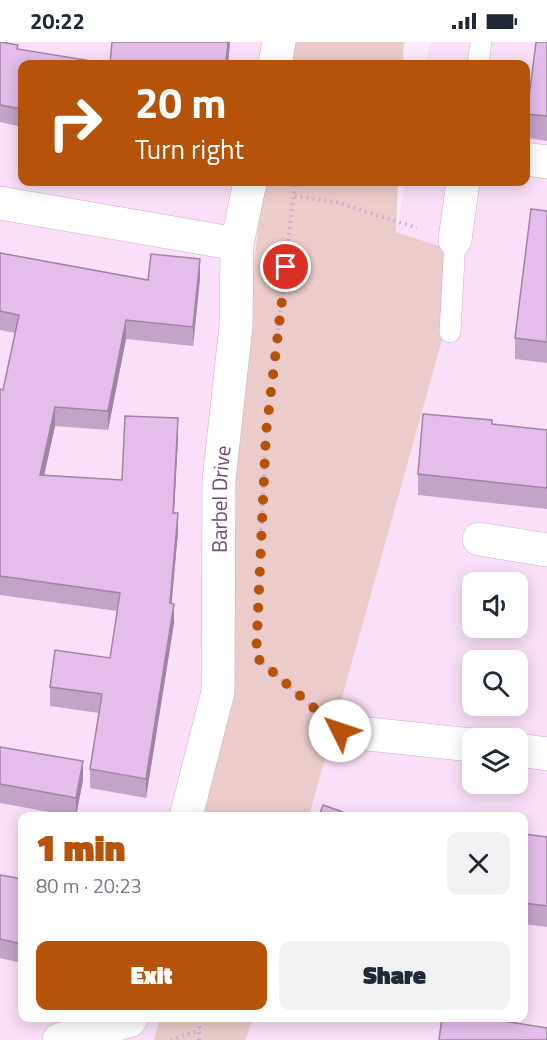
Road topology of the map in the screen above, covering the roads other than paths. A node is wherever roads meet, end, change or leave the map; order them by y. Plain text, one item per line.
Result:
1 (279, 42) edge
2 (481, 42) edge
3 (276, 60) edge
4 (479, 60) edge
5 (530, 160) edge
6 (547, 162) edge
7 (249, 186) edge
8 (462, 186) edge
9 (0, 203) edge
10 (455, 240) joint
11 (237, 244) junction
12 (450, 332) dead end
13 (479, 539) dead end
14 (547, 550) edge
15 (340, 731) road end
16 (462, 744) edge
17 (528, 751) edge
18 (547, 754) edge
19 (187, 812) edge
20 (125, 1022) edge
21 (59, 1040) edge

1 - 3 street
2 - 4 lane
5 - 6 street
7 - 11 street, Barbel Drive
8 - 10 street
9 - 11 street
10 - 12 lane
11 - 19 street, Barbel Drive
13 - 14 street
15 - 16 street
17 - 18 street
20 - 21 street

